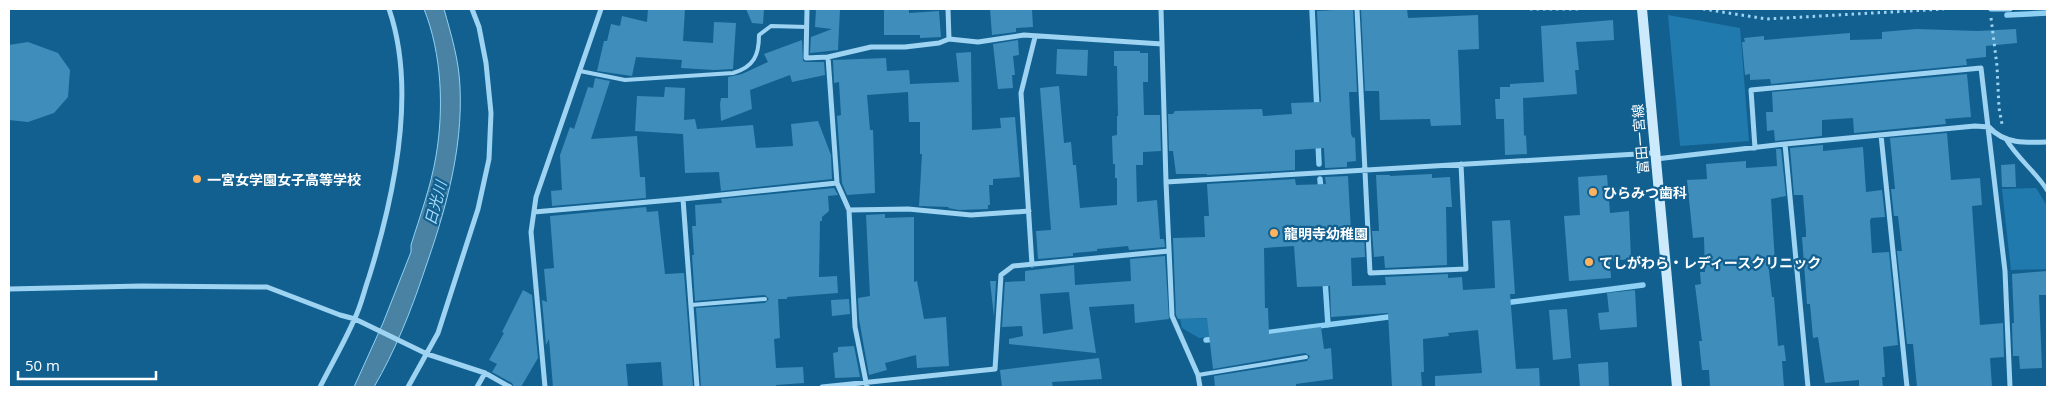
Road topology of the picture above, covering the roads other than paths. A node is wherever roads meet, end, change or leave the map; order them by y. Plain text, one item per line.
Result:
1 (390, 9) edge
2 (472, 9) edge
3 (601, 9) edge
4 (808, 9) edge
5 (948, 9) edge
6 (1161, 9) edge
7 (1357, 9) edge
8 (1642, 9) edge
9 (1991, 9) edge
10 (2010, 9) edge
11 (807, 27) junction
12 (1035, 37) junction
13 (950, 39) junction
14 (1162, 44) junction
15 (828, 57) junction
16 (580, 71) junction
17 (1989, 127) junction
18 (1881, 135) junction
19 (2006, 139) junction
20 (2047, 142) edge
21 (1785, 144) junction
22 (1755, 148) junction
23 (1655, 156) junction
24 (1461, 164) junction
25 (1366, 169) junction
26 (837, 182) junction
27 (1166, 182) junction
28 (2047, 190) edge
29 (683, 199) junction
30 (849, 210) junction
31 (1029, 211) junction
32 (534, 212) junction
33 (1169, 252) junction
34 (1032, 265) junction
35 (9, 289) edge
36 (765, 299) dead end
37 (691, 305) junction
38 (355, 319) junction
39 (425, 353) junction
40 (1306, 357) dead end
41 (485, 373) junction
42 (1198, 375) junction
43 (867, 385) edge
44 (320, 387) edge
45 (408, 387) edge
46 (477, 387) edge
47 (510, 387) edge
48 (545, 387) edge
49 (697, 387) edge
50 (822, 387) edge
51 (1200, 387) edge
52 (1677, 387) edge
53 (1808, 387) edge
54 (1907, 387) edge
55 (2010, 387) edge

1 - 38 street
2 - 39 street
3 - 16 street
4 - 11 street
5 - 13 street
6 - 14 street
7 - 25 street
8 - 23 main road, 富田一宮線
9 - 10 street
11 - 15 street
11 - 16 lane
12 - 13 street
12 - 14 street
12 - 31 street
13 - 15 street
14 - 27 street
15 - 26 street
16 - 32 street
17 - 18 street
17 - 19 street
17 - 22 street
17 - 55 street
18 - 21 street
18 - 54 street
19 - 20 street
19 - 28 street
21 - 22 street
21 - 53 street
22 - 23 street
23 - 24 street
23 - 52 main road, 富田一宮線
24 - 25 street
24 - 25 street
25 - 27 street
26 - 29 street
26 - 30 street
27 - 33 street
29 - 32 street
29 - 37 street
30 - 31 street
30 - 43 street
31 - 34 street
32 - 48 street
33 - 34 street
33 - 42 street
34 - 43 street
35 - 38 street
36 - 37 lane
37 - 49 street
38 - 39 street
38 - 44 street
39 - 41 street
39 - 45 street
40 - 42 lane
41 - 46 street
41 - 47 street
42 - 51 street
43 - 50 street

